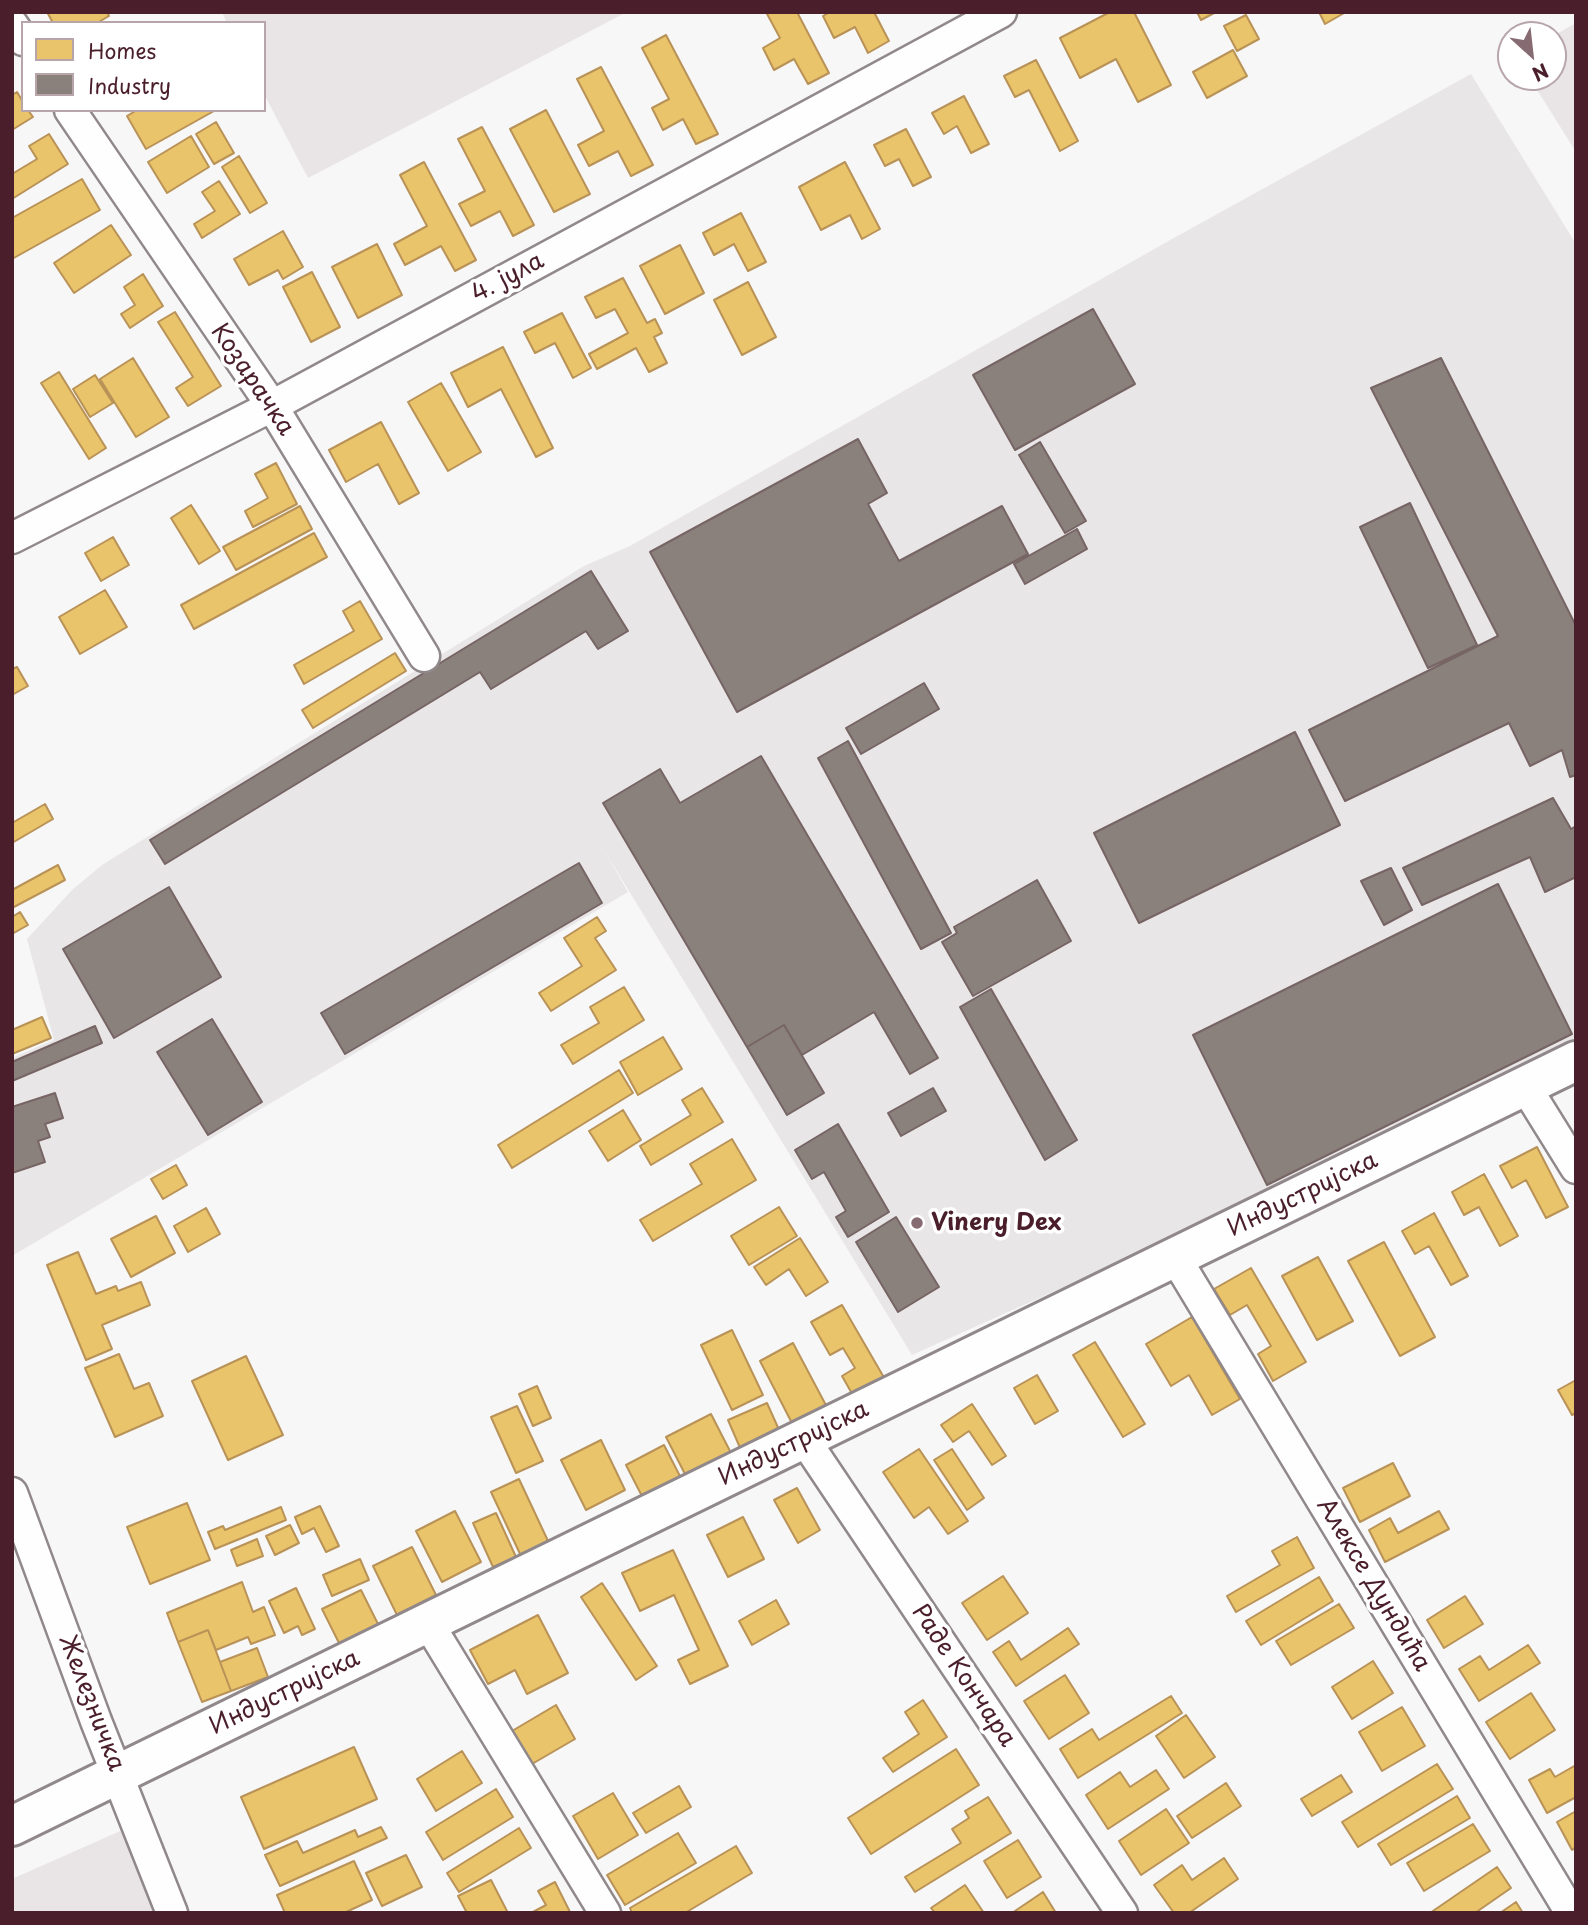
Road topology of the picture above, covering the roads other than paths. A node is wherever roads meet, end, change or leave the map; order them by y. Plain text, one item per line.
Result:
1 (998, 13) edge
2 (71, 112) edge
3 (272, 406) junction
4 (12, 538) edge
5 (424, 656) dead end
6 (1576, 1061) edge
7 (1525, 1086) junction
8 (1576, 1168) edge
9 (1175, 1257) junction
10 (804, 1439) junction
11 (12, 1493) edge
12 (428, 1623) junction
13 (118, 1775) junction
14 (12, 1826) edge
15 (172, 1913) edge
16 (605, 1913) edge
17 (1122, 1913) edge
18 (1571, 1913) edge

1 - 3 street, 4. јула
2 - 3 street, Козарачка
3 - 4 street, 4. јула
3 - 5 street, Козарачка
6 - 7 main road, Индустријска
7 - 8 street
7 - 9 main road, Индустријска
9 - 10 main road, Индустријска
9 - 18 street, Алексе Дундића
10 - 12 main road, Индустријска
10 - 17 street, Раде Кончара
11 - 13 street, Железничка
12 - 13 main road, Индустријска
12 - 16 street
13 - 14 main road, Индустријска
13 - 15 street, Железничка

